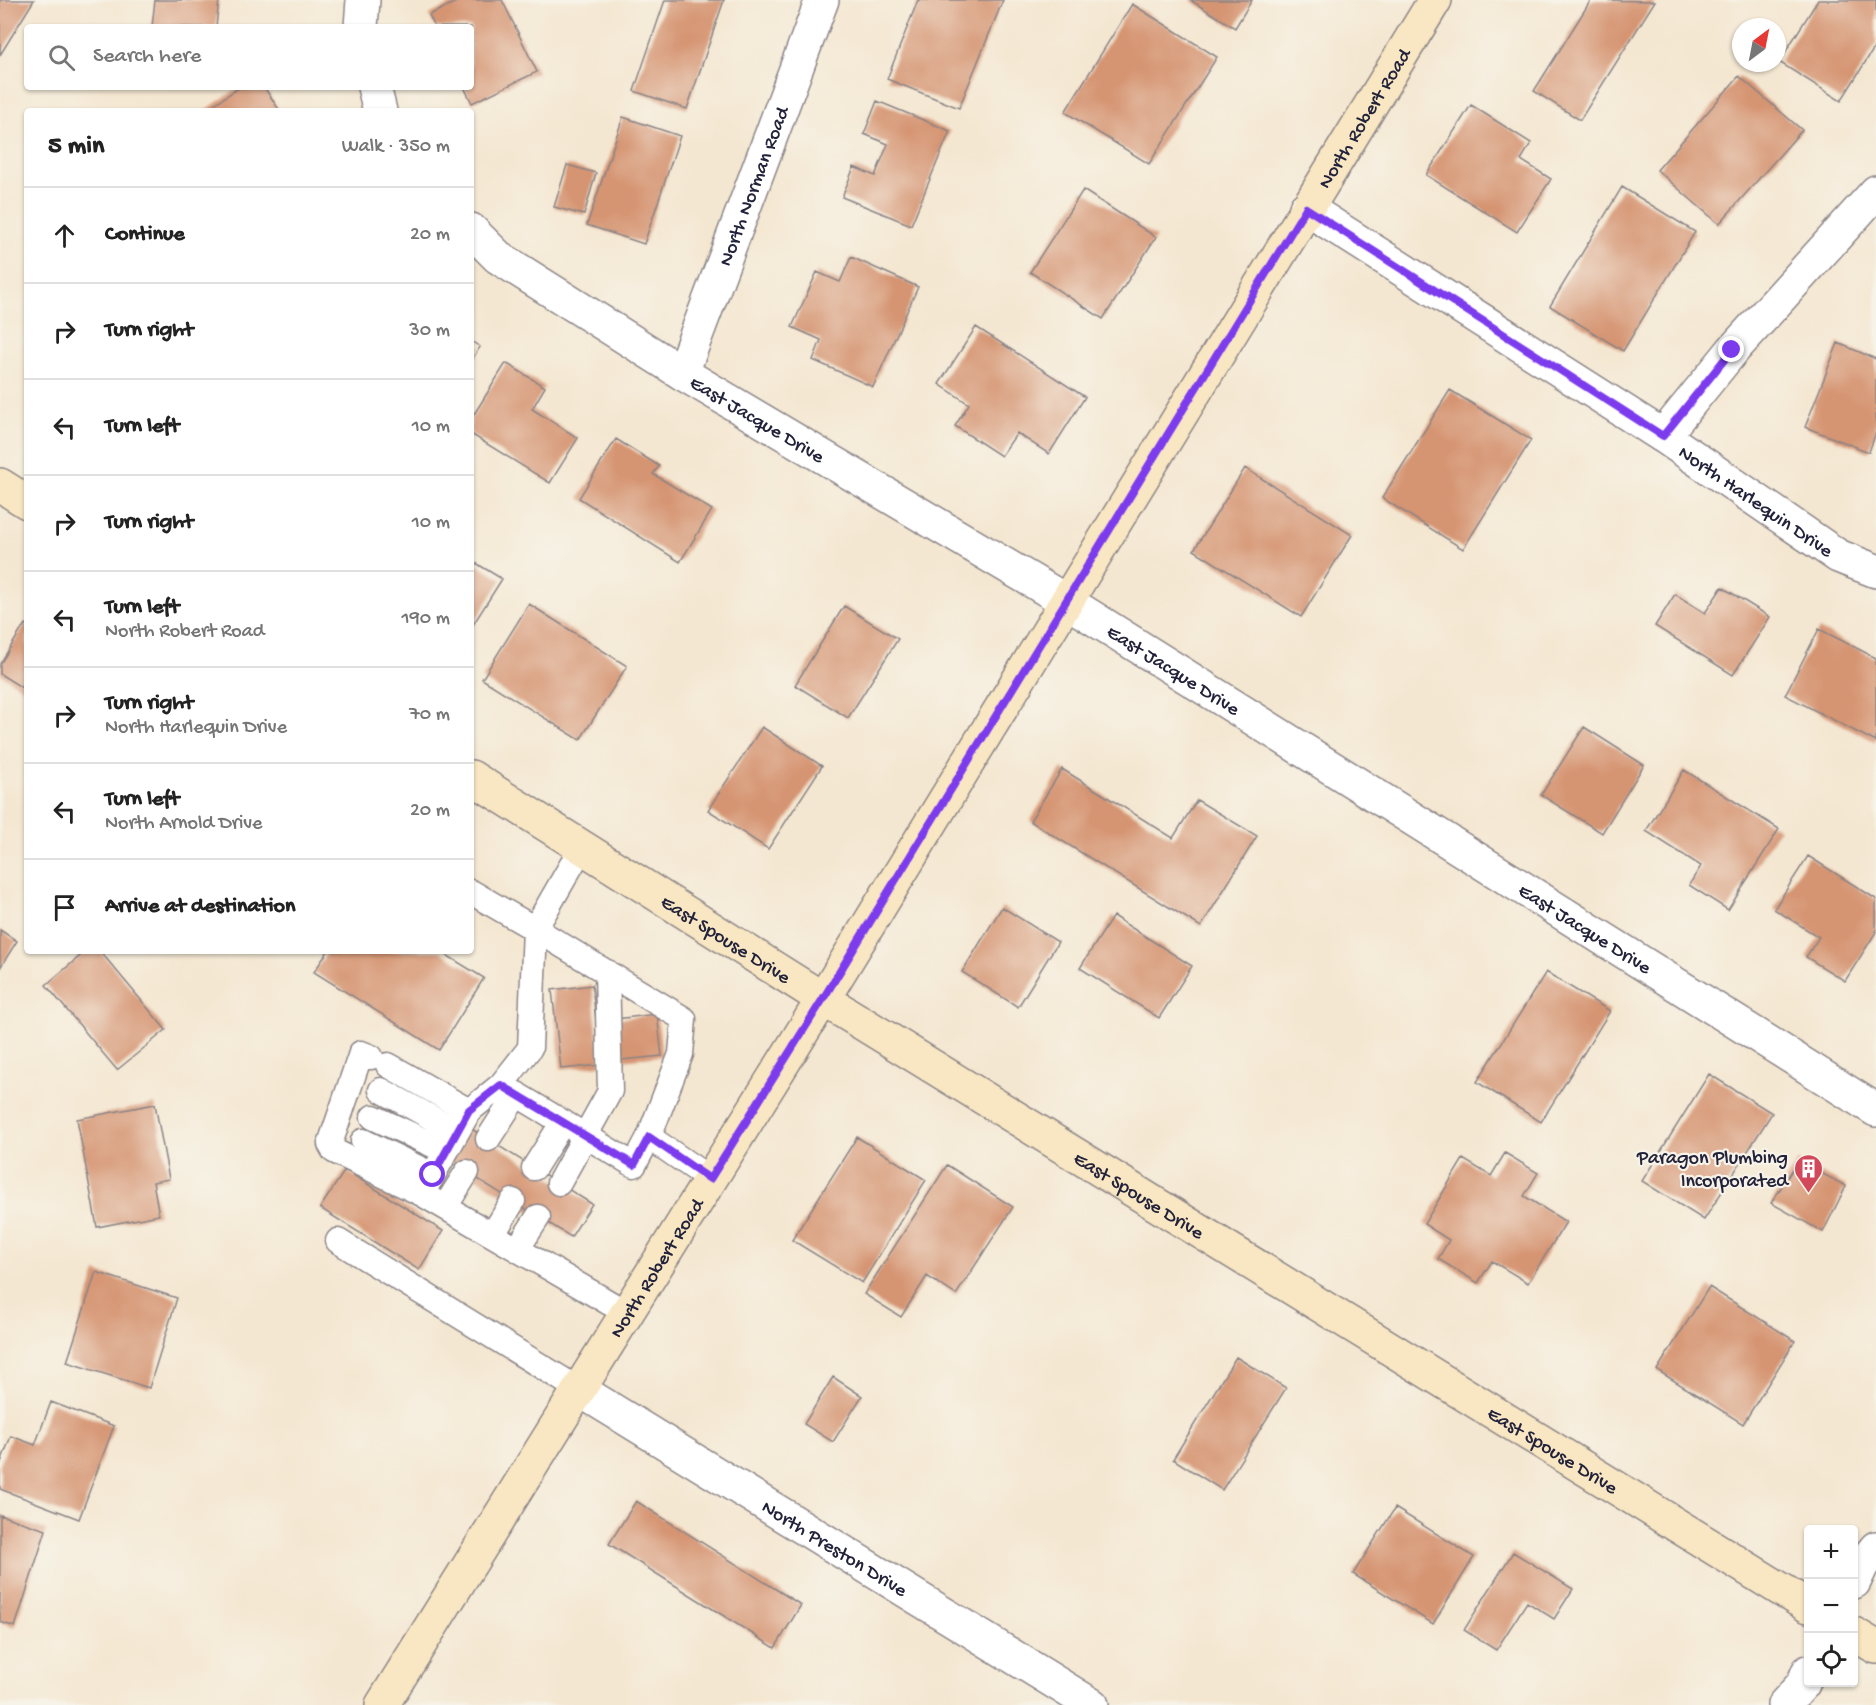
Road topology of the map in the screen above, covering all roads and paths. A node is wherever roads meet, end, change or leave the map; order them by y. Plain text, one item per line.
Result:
1 (363, 0) edge
2 (822, 0) edge
3 (1435, 0) edge
4 (361, 24) edge
5 (375, 90) edge
6 (379, 108) edge
7 (1876, 192) edge
8 (1306, 208) junction
9 (474, 233) edge
10 (682, 373) junction
11 (1663, 436) junction
12 (0, 486) edge
13 (24, 500) edge
14 (1876, 571) edge
15 (1066, 601) junction
16 (474, 779) edge
17 (582, 847) junction
18 (474, 894) edge
19 (535, 929) junction
20 (607, 972) junction
21 (823, 999) junction
22 (366, 1082) junction
23 (509, 1090) junction
24 (357, 1110) junction
25 (469, 1110) junction
26 (1876, 1110) edge
27 (563, 1122) junction
28 (347, 1134) junction
29 (586, 1137) junction
30 (649, 1137) junction
31 (488, 1139) dead end
32 (451, 1141) junction
33 (534, 1167) dead end
34 (467, 1172) dead end
35 (710, 1179) junction
36 (559, 1183) dead end
37 (427, 1185) junction
38 (513, 1201) dead end
39 (445, 1207) junction
40 (538, 1216) dead end
41 (493, 1234) junction
42 (338, 1241) dead end
43 (518, 1248) junction
44 (625, 1312) junction
45 (578, 1389) junction
46 (1876, 1548) edge
47 (1855, 1579) edge
48 (1804, 1603) edge
49 (1858, 1636) edge
50 (1876, 1647) edge
51 (1804, 1682) edge
52 (382, 1705) edge
53 (1092, 1705) edge
54 (1784, 1705) edge

1 - 4 street
2 - 10 street, North Norman Road
3 - 8 main road, North Robert Road
5 - 6 street
7 - 11 street
8 - 11 street, North Harlequin Drive
8 - 15 main road, North Robert Road
9 - 10 street, East Jacque Drive
10 - 15 street, East Jacque Drive
11 - 14 street, North Harlequin Drive
12 - 13 main road
15 - 21 main road, North Robert Road
15 - 26 street, East Jacque Drive
16 - 17 main road, East Spouse Drive
17 - 19 lane
17 - 21 main road, East Spouse Drive
18 - 19 lane
19 - 20 lane
19 - 23 lane
20 - 29 lane
20 - 30 lane
21 - 35 main road, North Robert Road
21 - 48 main road, East Spouse Drive
22 - 24 lane
22 - 25 lane
22 - 32 lane
23 - 25 lane
23 - 27 lane
23 - 31 lane
24 - 28 lane
24 - 32 lane
25 - 32 lane
27 - 29 lane
27 - 33 lane
28 - 37 lane
28 - 37 lane
29 - 30 lane
29 - 36 lane
30 - 35 lane
32 - 37 lane
34 - 39 lane
35 - 44 main road, North Robert Road
37 - 39 lane
38 - 41 lane
39 - 41 lane
40 - 43 lane
41 - 43 lane
42 - 45 lane
43 - 44 lane
44 - 45 main road, North Robert Road
45 - 52 main road, North Robert Road
45 - 53 street, North Preston Drive
46 - 47 street
49 - 50 main road
51 - 54 street

